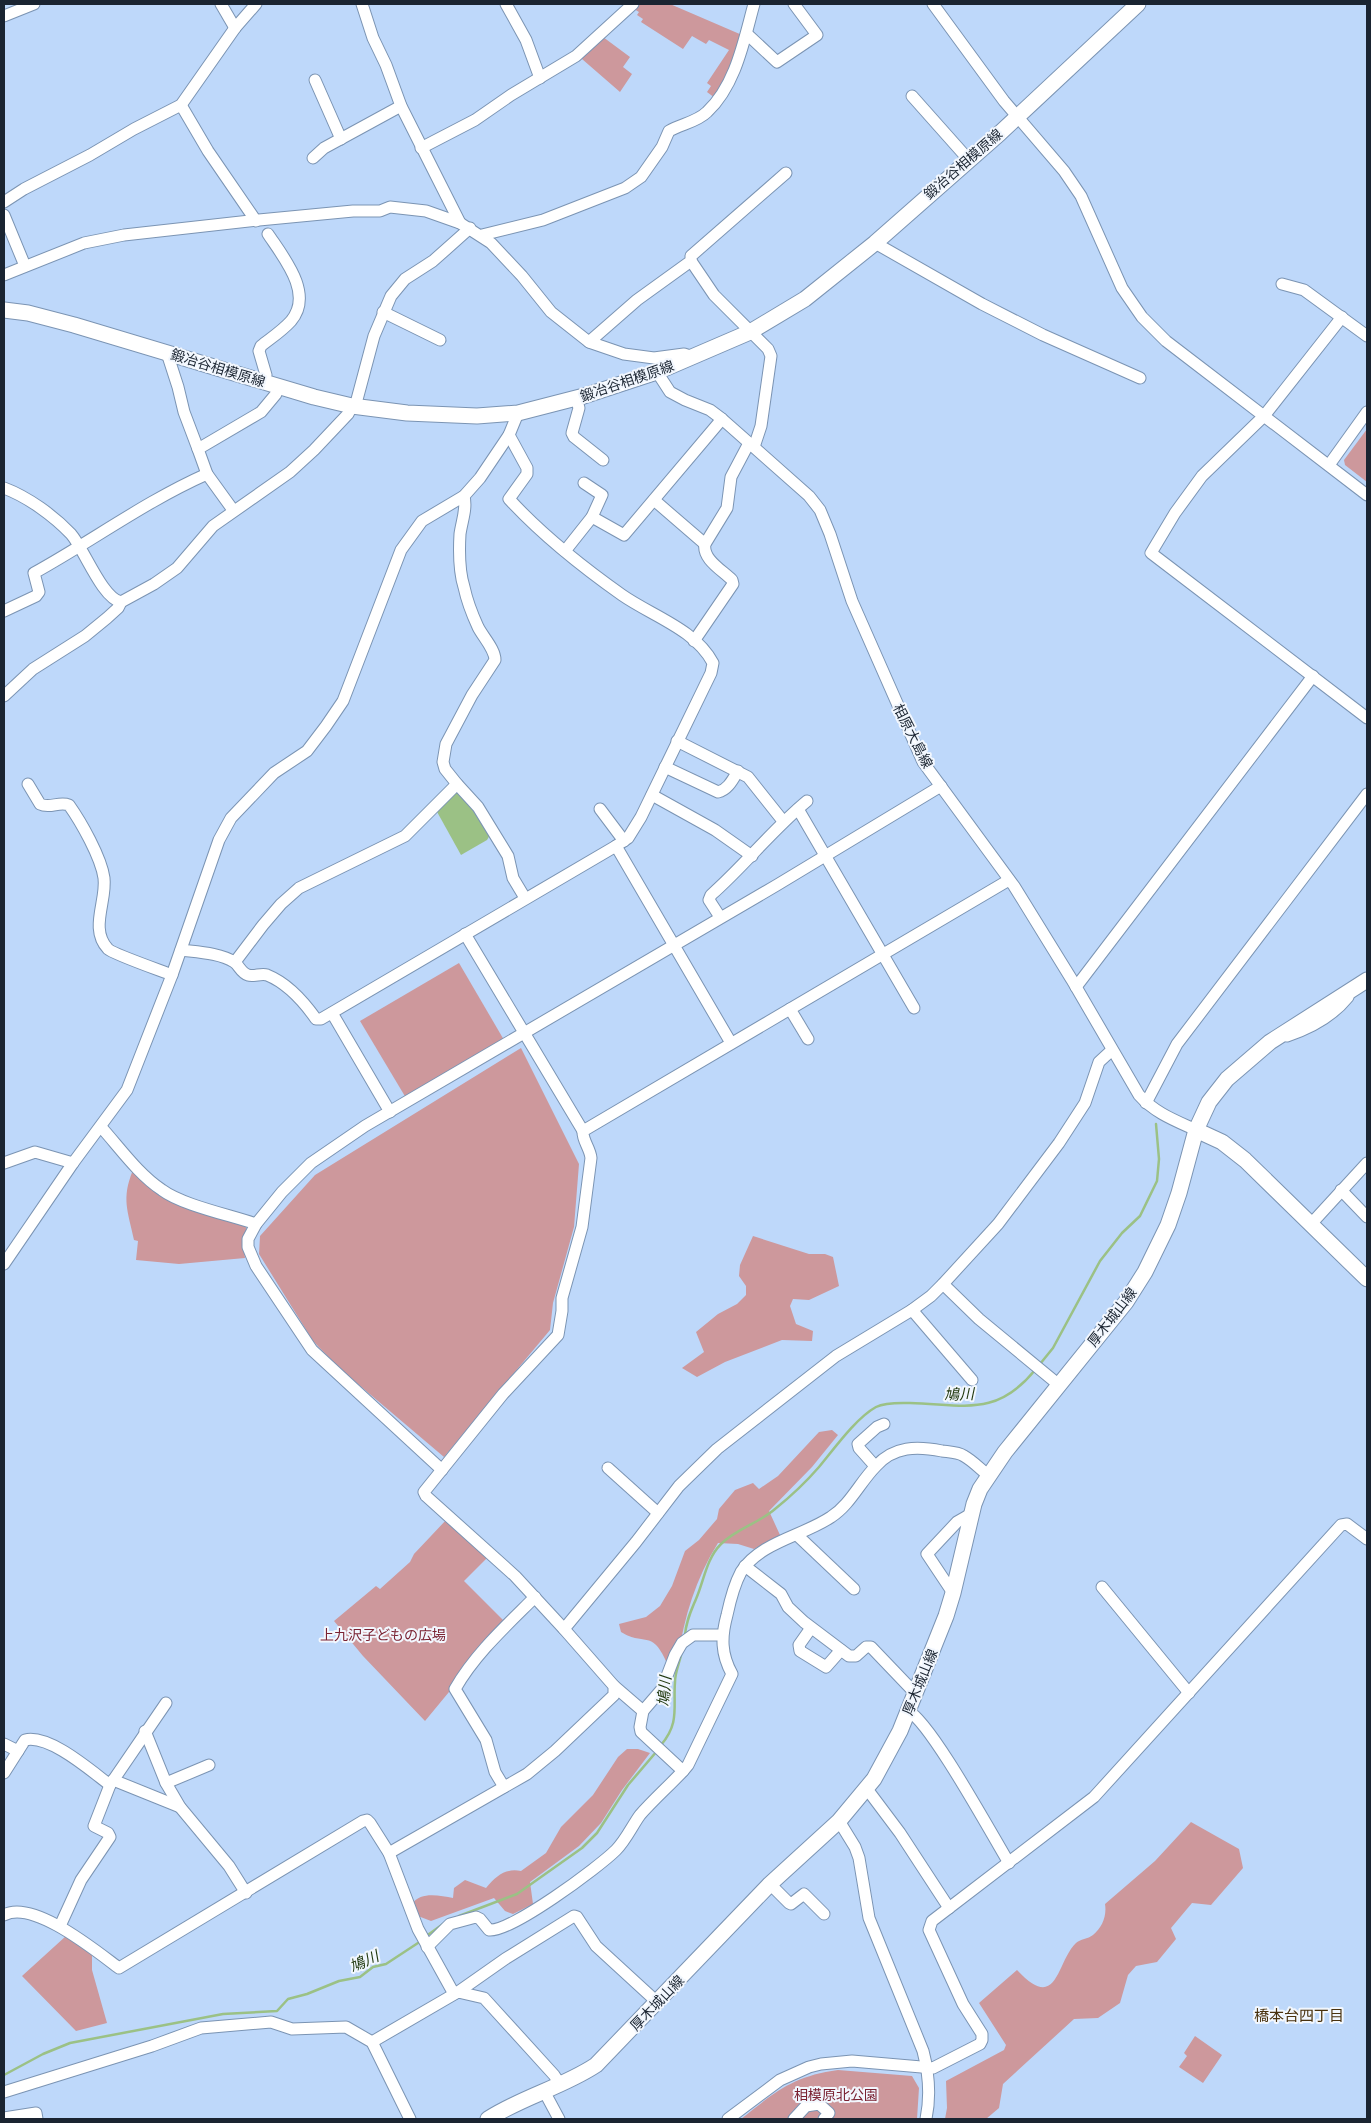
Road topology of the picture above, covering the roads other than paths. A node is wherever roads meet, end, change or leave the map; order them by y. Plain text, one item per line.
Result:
1 (34, 4) edge
2 (221, 4) edge
3 (256, 4) edge
4 (362, 4) edge
5 (506, 4) edge
6 (633, 4) edge
7 (754, 4) edge
8 (794, 4) edge
9 (933, 4) edge
10 (1138, 4) edge
11 (4, 16) edge
12 (235, 28) junction
13 (747, 34) junction
14 (540, 78) junction
15 (315, 80) dead end
16 (912, 96) dead end
17 (181, 105) junction
18 (401, 106) junction
19 (1016, 117) junction
20 (341, 139) junction
21 (421, 148) junction
22 (313, 158) dead end
23 (968, 159) junction
24 (786, 174) dead end
25 (4, 202) edge
26 (4, 215) edge
27 (256, 221) junction
28 (465, 226) junction
29 (268, 234) dead end
30 (482, 235) junction
31 (875, 243) junction
32 (691, 262) junction
33 (25, 266) junction
34 (4, 275) edge
35 (1282, 284) dead end
36 (4, 310) edge
37 (383, 312) junction
38 (1342, 317) junction
39 (750, 332) junction
40 (1367, 336) edge
41 (440, 340) dead end
42 (589, 342) junction
43 (167, 353) junction
44 (693, 357) junction
45 (657, 372) junction
46 (266, 375) dead end
47 (1140, 378) dead end
48 (276, 394) dead end
49 (576, 398) junction
50 (354, 406) junction
51 (1367, 412) edge
52 (518, 413) junction
53 (1264, 416) junction
54 (722, 419) junction
55 (509, 435) junction
56 (752, 445) junction
57 (198, 449) junction
58 (603, 460) dead end
59 (1328, 465) junction
60 (207, 474) junction
61 (584, 483) dead end
62 (4, 488) edge
63 (1367, 495) edge
64 (464, 496) junction
65 (654, 500) junction
66 (233, 510) junction
67 (592, 517) junction
68 (705, 544) junction
69 (79, 548) junction
70 (565, 551) junction
71 (121, 602) junction
72 (4, 611) edge
73 (694, 641) junction
74 (1313, 676) junction
75 (4, 696) edge
76 (1367, 718) edge
77 (678, 741) junction
78 (665, 766) junction
79 (738, 771) junction
80 (28, 784) dead end
81 (457, 784) junction
82 (941, 786) junction
83 (1367, 794) edge
84 (652, 795) junction
85 (807, 801) dead end
86 (600, 809) dead end
87 (798, 809) junction
88 (783, 821) junction
89 (620, 843) junction
90 (752, 856) junction
91 (824, 856) junction
92 (1010, 880) junction
93 (525, 898) junction
94 (720, 917) junction
95 (465, 934) junction
96 (673, 945) junction
97 (181, 950) junction
98 (882, 954) junction
99 (235, 962) junction
100 (172, 975) junction
101 (1367, 980) edge
102 (1076, 987) junction
103 (914, 1008) dead end
104 (790, 1009) junction
105 (332, 1013) junction
106 (524, 1032) junction
107 (808, 1039) dead end
108 (731, 1043) junction
109 (1112, 1050) junction
110 (1146, 1103) junction
111 (390, 1112) junction
112 (100, 1127) junction
113 (1196, 1130) junction
114 (583, 1131) junction
115 (4, 1163) edge
116 (73, 1163) junction
117 (1367, 1163) edge
118 (1341, 1190) junction
119 (1367, 1217) edge
120 (256, 1224) junction
121 (1311, 1224) junction
122 (4, 1264) edge
123 (1367, 1279) edge
124 (943, 1284) junction
125 (912, 1310) junction
126 (972, 1380) dead end
127 (1059, 1386) junction
128 (884, 1424) dead end
129 (875, 1466) junction
130 (608, 1468) dead end
131 (442, 1470) junction
132 (988, 1475) junction
133 (658, 1513) junction
134 (971, 1514) junction
135 (797, 1535) junction
136 (1367, 1539) edge
137 (746, 1566) junction
138 (1102, 1587) dead end
139 (854, 1589) dead end
140 (953, 1593) junction
141 (534, 1597) junction
142 (811, 1628) junction
143 (564, 1629) junction
144 (722, 1635) junction
145 (841, 1650) junction
146 (614, 1686) junction
147 (915, 1693) junction
148 (1190, 1693) junction
149 (166, 1704) dead end
150 (643, 1711) junction
151 (908, 1711) junction
152 (145, 1731) junction
153 (4, 1744) edge
154 (18, 1751) junction
155 (209, 1765) dead end
156 (683, 1772) junction
157 (4, 1773) edge
158 (111, 1782) junction
159 (166, 1783) junction
160 (504, 1787) junction
161 (867, 1789) junction
162 (180, 1807) junction
163 (839, 1821) junction
164 (389, 1854) junction
165 (1009, 1862) junction
166 (770, 1884) junction
167 (246, 1893) junction
168 (949, 1908) junction
169 (824, 1914) dead end
170 (4, 1915) edge
171 (60, 1926) junction
172 (426, 1946) junction
173 (456, 1993) junction
174 (657, 2002) junction
175 (372, 2042) junction
176 (928, 2069) junction
177 (560, 2084) junction
178 (544, 2091) junction
179 (4, 2092) edge
180 (4, 2118) edge
181 (37, 2119) edge
182 (410, 2119) edge
183 (488, 2119) edge
184 (559, 2119) edge
185 (728, 2119) edge
186 (794, 2119) edge
187 (824, 2119) edge
188 (926, 2119) edge

1 - 11 street
2 - 12 street
3 - 12 street
4 - 18 street
5 - 14 street
6 - 14 street
7 - 13 street
8 - 13 street
9 - 19 street
10 - 19 main road, 鍛冶谷相模原線
12 - 17 street
13 - 30 street
14 - 21 street
15 - 20 street
16 - 23 street
17 - 25 street
17 - 27 street
18 - 20 street
18 - 21 street
19 - 23 main road, 鍛冶谷相模原線
19 - 53 street
20 - 22 street
21 - 28 street
23 - 31 main road, 鍛冶谷相模原線
24 - 32 street
26 - 33 street
27 - 28 street
27 - 33 street
28 - 30 street
28 - 37 street
29 - 46 street
30 - 42 street
31 - 39 main road, 鍛冶谷相模原線
31 - 47 street
32 - 39 street
32 - 42 street
33 - 34 street
35 - 38 street
36 - 43 main road, 鍛冶谷相模原線
37 - 41 street
37 - 50 street
38 - 40 street
38 - 53 street
39 - 44 main road, 鍛冶谷相模原線
39 - 56 street
42 - 44 street
43 - 50 main road, 鍛冶谷相模原線
43 - 57 street
44 - 45 main road, 鍛冶谷相模原線
45 - 49 main road, 鍛冶谷相模原線
45 - 54 street, 相原大島線
48 - 57 street
49 - 52 main road, 鍛冶谷相模原線
49 - 58 street
50 - 52 main road, 鍛冶谷相模原線
50 - 66 street
51 - 59 street
52 - 55 street
53 - 59 street
53 - 74 street
54 - 56 street, 相原大島線
54 - 65 street
55 - 64 street
55 - 70 street
56 - 68 street
56 - 82 street, 相原大島線
57 - 60 street
59 - 63 street
60 - 66 street
60 - 69 street
61 - 67 street
62 - 69 street
64 - 81 street
64 - 97 street
65 - 67 street
65 - 68 street
66 - 71 street
67 - 70 street
68 - 73 street
69 - 71 street
69 - 72 street
70 - 73 street
71 - 75 street
73 - 77 street
74 - 76 street
74 - 102 street
77 - 78 street
77 - 79 street
78 - 79 street
78 - 84 street
79 - 88 street
80 - 100 street
81 - 93 street
81 - 99 street
82 - 91 street
82 - 92 street, 相原大島線
83 - 110 street
84 - 89 street
84 - 90 street
85 - 87 street
86 - 89 street
87 - 88 street
87 - 91 street
88 - 90 street
89 - 93 street
89 - 96 street
90 - 94 street
91 - 94 street
91 - 98 street
92 - 98 street
92 - 102 street, 相原大島線
93 - 95 street
94 - 96 street
95 - 105 street
95 - 106 street
96 - 106 street
96 - 108 street
97 - 99 street
97 - 100 street
98 - 103 street
98 - 104 street
99 - 105 street
100 - 112 street
101 - 113 main road, 厚木城山線
102 - 109 street, 相原大島線
104 - 107 street
104 - 108 street
105 - 111 street
106 - 111 street
106 - 114 street
108 - 114 street
109 - 110 street, 相原大島線
109 - 124 street
110 - 113 street, 相原大島線
111 - 120 street
112 - 116 street
112 - 120 street
113 - 121 main road
113 - 127 main road, 厚木城山線
114 - 131 street
115 - 116 street
116 - 122 street
117 - 118 street
118 - 119 street
118 - 121 street
120 - 131 street
121 - 123 main road
124 - 125 street
124 - 127 street
125 - 126 street
125 - 133 street
127 - 132 main road, 厚木城山線
128 - 129 street
129 - 132 street
129 - 135 street
130 - 133 street
131 - 141 street
132 - 134 main road, 厚木城山線
133 - 143 street
134 - 140 main road, 厚木城山線
134 - 140 street
135 - 137 street
135 - 139 street
136 - 148 street
137 - 142 street
137 - 144 street
138 - 148 street
140 - 147 main road, 厚木城山線
141 - 143 street
141 - 160 street
142 - 145 street
142 - 145 street
143 - 146 street
144 - 150 street
144 - 156 street
145 - 147 street
146 - 150 street
146 - 160 street
147 - 151 main road, 厚木城山線
148 - 165 street
149 - 152 street
150 - 156 street
151 - 161 main road, 厚木城山線
151 - 165 street
152 - 158 street
152 - 159 street
153 - 154 street
154 - 157 street
154 - 158 street
155 - 159 street
156 - 172 street
158 - 162 street
158 - 171 street
159 - 162 street
160 - 164 street
161 - 163 main road, 厚木城山線
161 - 168 street
162 - 167 street
163 - 166 main road, 厚木城山線
163 - 176 street
164 - 167 street
164 - 172 street
165 - 168 street
166 - 169 street
166 - 174 main road, 厚木城山線
167 - 171 street
168 - 176 street
170 - 171 street
172 - 173 street
173 - 174 street
173 - 175 street
173 - 177 street
174 - 177 main road, 厚木城山線
175 - 179 street
175 - 182 street
176 - 185 street
176 - 188 street
177 - 178 main road, 厚木城山線
178 - 183 main road, 厚木城山線
178 - 184 street
180 - 181 street
186 - 187 street

